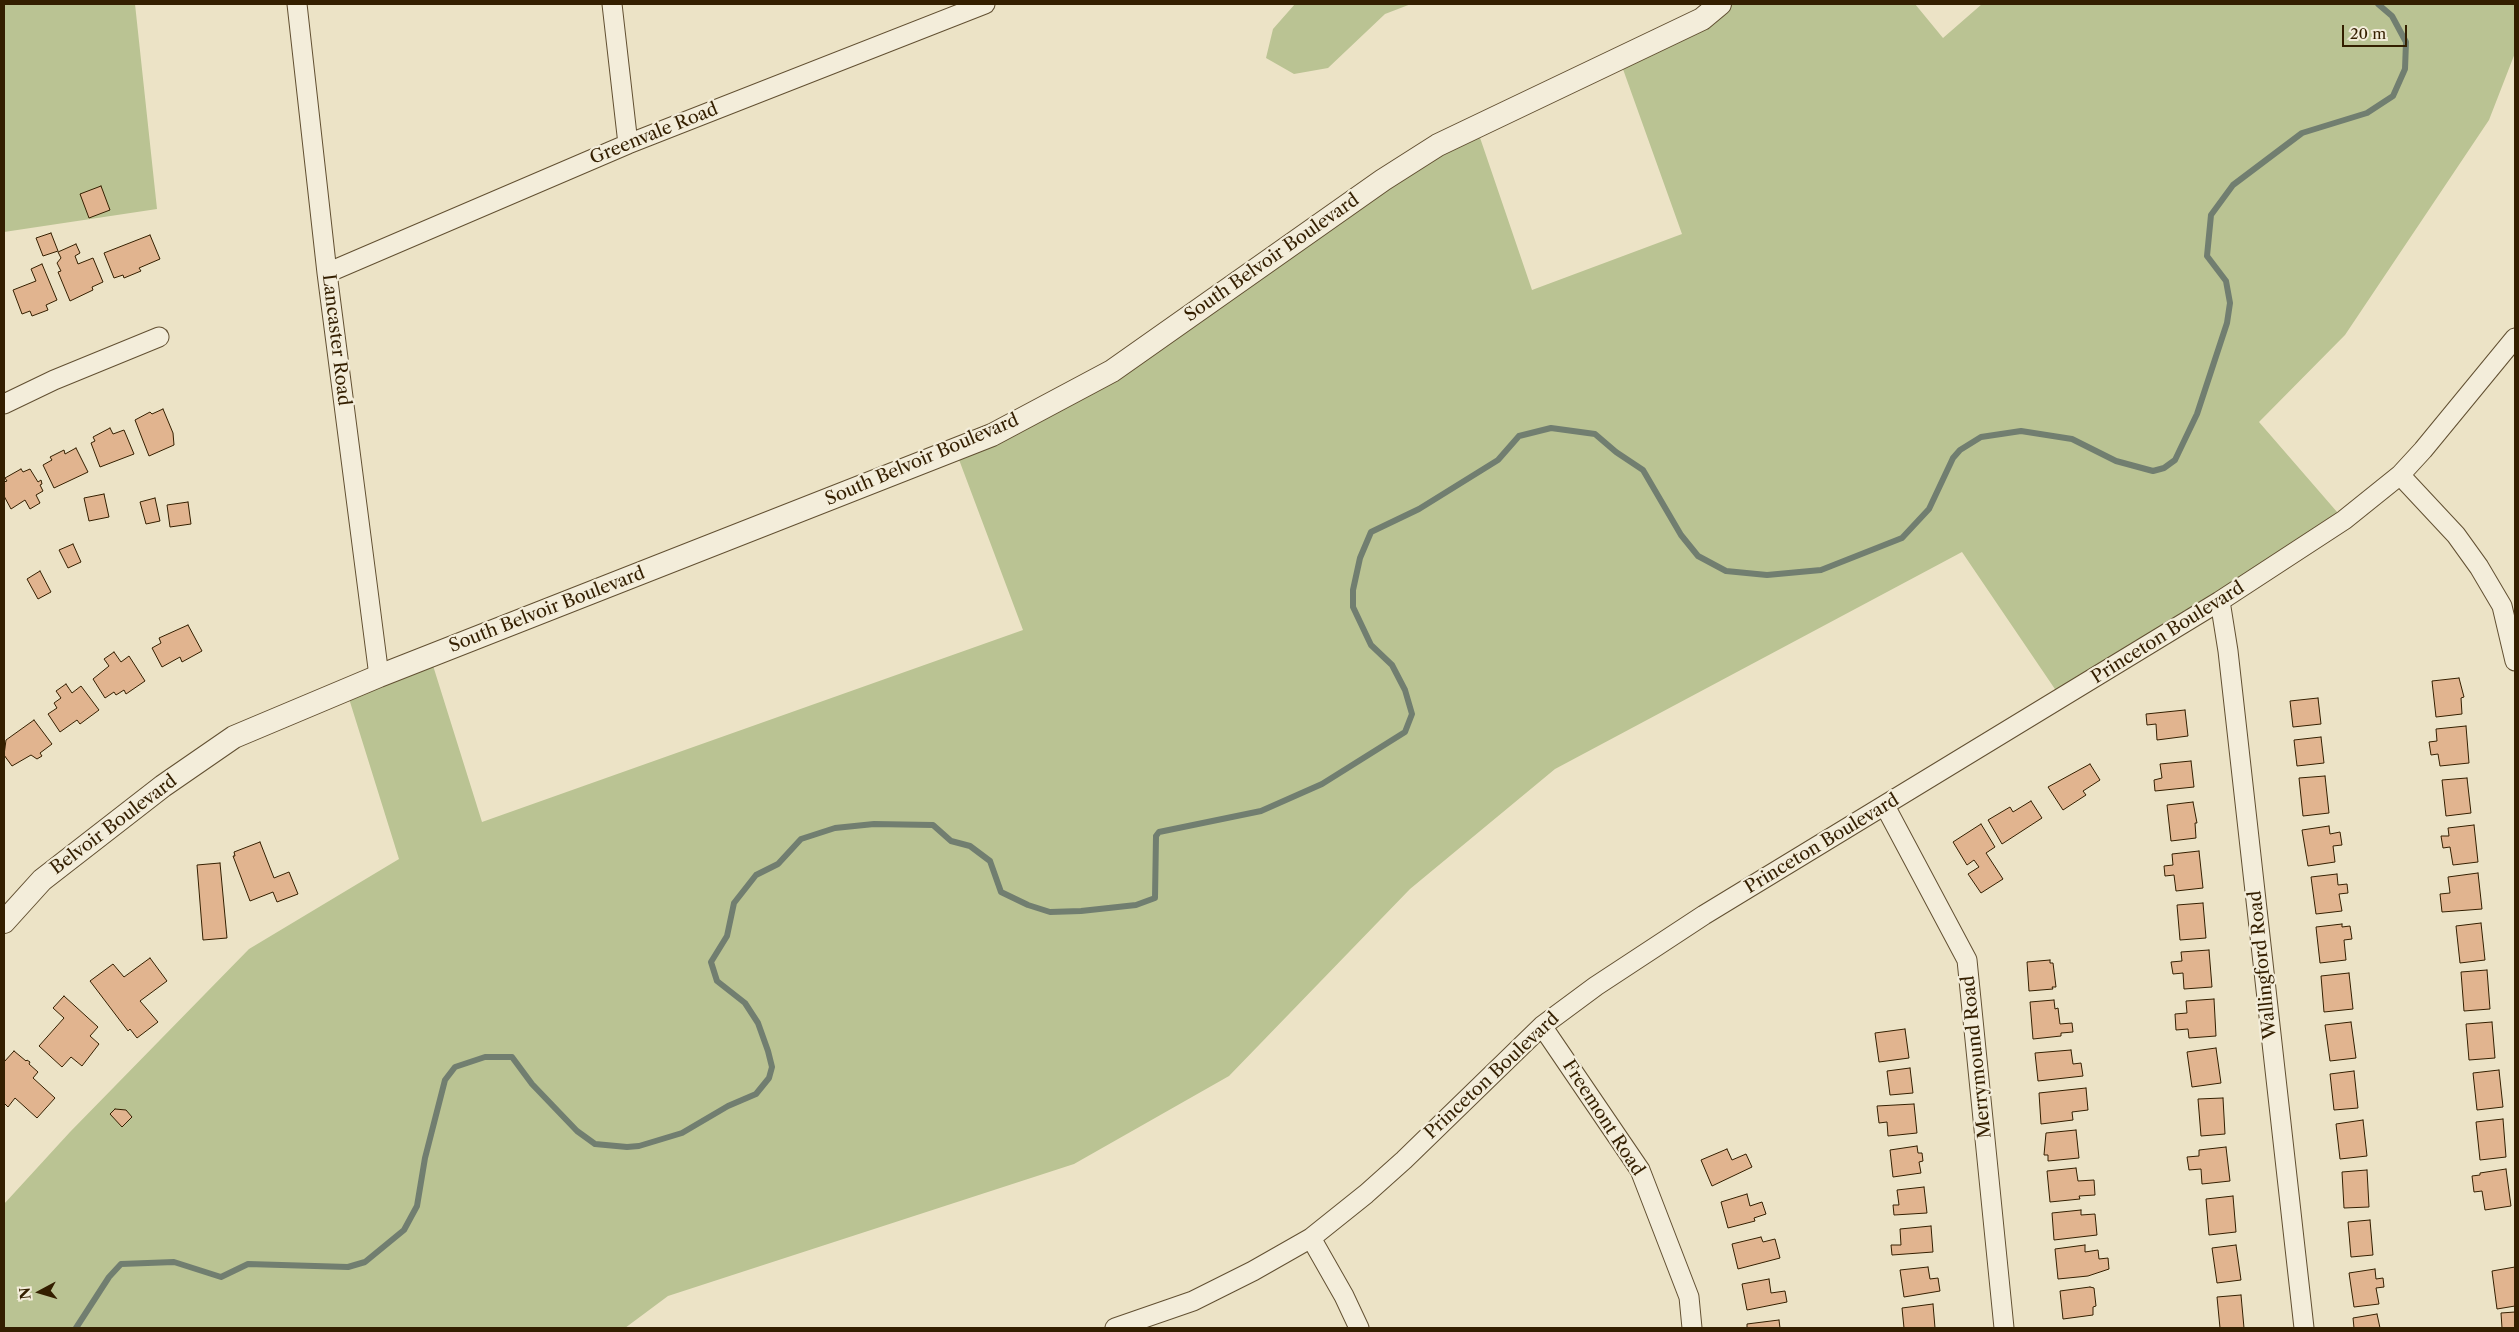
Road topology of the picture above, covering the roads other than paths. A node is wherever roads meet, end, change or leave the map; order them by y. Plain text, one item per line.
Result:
1 (297, 4) edge
2 (612, 4) edge
3 (985, 4) edge
4 (1720, 4) edge
5 (952, 10) edge
6 (628, 144) junction
7 (327, 273) junction
8 (160, 337) dead end
9 (2515, 338) edge
10 (4, 404) edge
11 (2400, 475) junction
12 (2220, 601) junction
13 (2515, 662) edge
14 (379, 676) junction
15 (234, 737) joint
16 (1885, 806) junction
17 (4, 922) edge
18 (1542, 1026) junction
19 (1311, 1238) junction
20 (1115, 1328) edge
21 (1359, 1328) edge
22 (1692, 1328) edge
23 (2004, 1328) edge
24 (2304, 1328) edge

1 - 7 street, Lancaster Road
2 - 6 street
3 - 5 street, Greenvale Road
4 - 14 street, South Belvoir Boulevard
5 - 6 street, Greenvale Road
6 - 7 street, Greenvale Road
7 - 14 street, Lancaster Road
8 - 10 street
9 - 11 street, Princeton Boulevard
11 - 12 street, Princeton Boulevard
11 - 13 street
12 - 16 street, Princeton Boulevard
12 - 24 street, Wallingford Road
14 - 15 street, South Belvoir Boulevard
15 - 17 street, Belvoir Boulevard
16 - 18 street, Princeton Boulevard
16 - 23 street, Merrymound Road
18 - 19 street, Princeton Boulevard
18 - 22 street, Freemont Road
19 - 20 street, Princeton Boulevard
19 - 21 street

